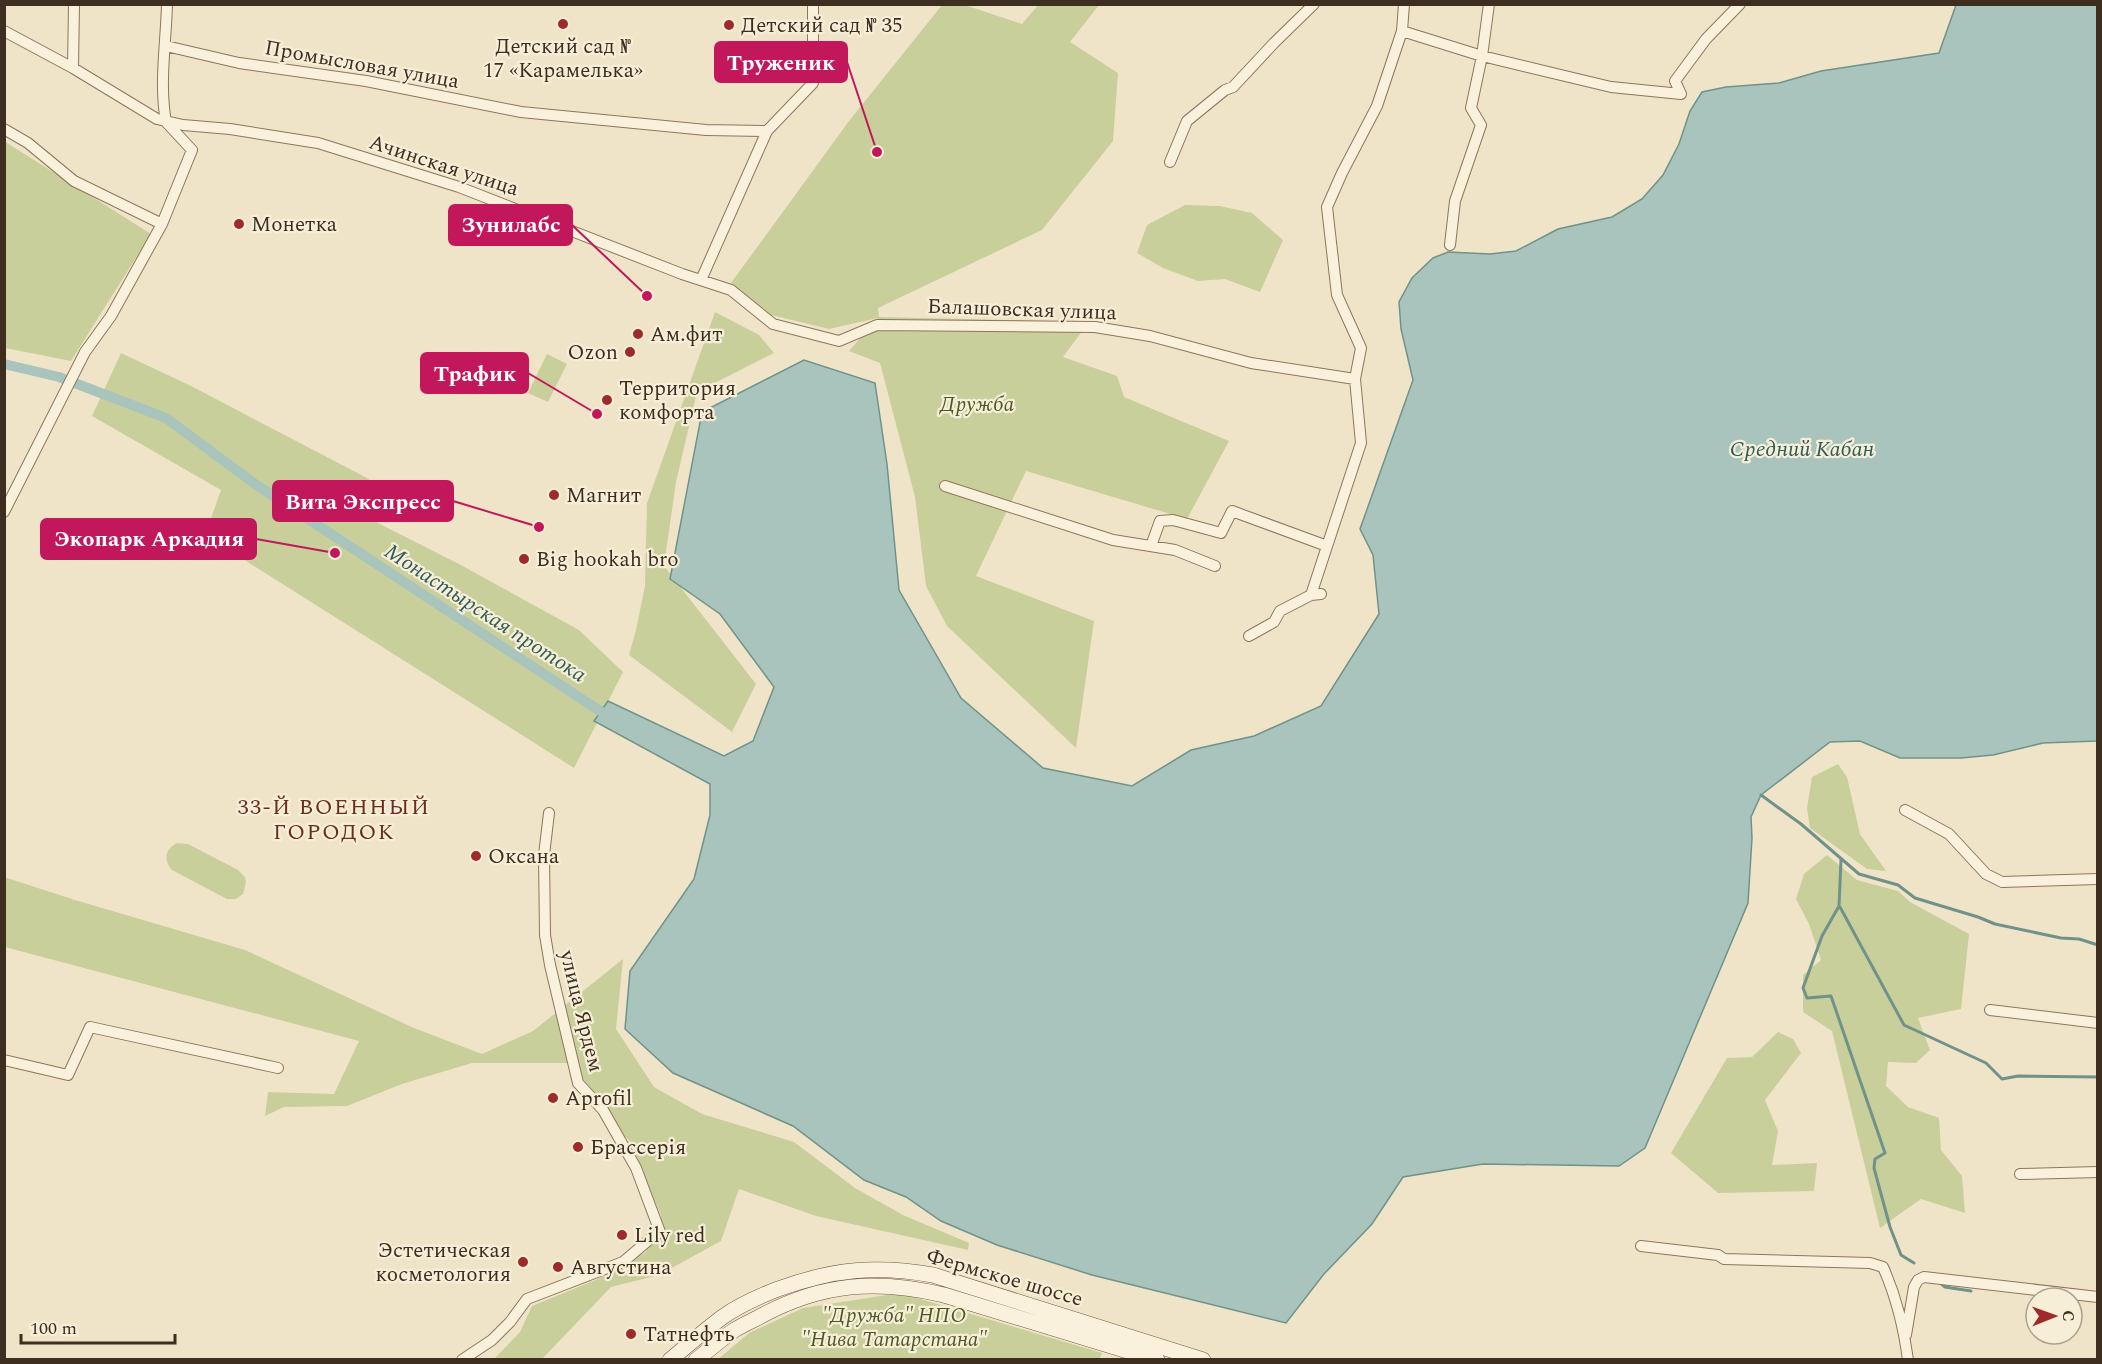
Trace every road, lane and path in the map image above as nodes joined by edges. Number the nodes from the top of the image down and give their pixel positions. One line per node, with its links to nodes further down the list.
1 (74, 4): 12 (street)
2 (167, 4): 10 (street)
3 (813, 4): 15 (street)
4 (1314, 4): 16 (street)
5 (1404, 4): 9 (street)
6 (1489, 4): 11 (street)
7 (1740, 4): 11 (street)
8 (4, 31): 12 (street)
9 (1402, 31): 11 (street); 20 (street)
10 (166, 46): 13 (street); 15 (street, Промысловая улица)
11 (1482, 56): 18 (street)
12 (72, 68): 13 (street)
13 (166, 122): 17 (street); 19 (street, Ачинская улица)
14 (4, 129): 17 (street)
15 (767, 131): 19 (street)
16 (1170, 162)
17 (162, 224): 22 (street)
18 (1450, 245)
19 (701, 280): 20 (street, Балашовская улица)
20 (1355, 379): 24 (street)
21 (945, 486): 23 (street)
22 (4, 512)
23 (1151, 546): 24 (street); 25 (street)
24 (1328, 546): 26 (street)
25 (1215, 566)
26 (1249, 636)
27 (1905, 810): 29 (street)
28 (549, 813): 39 (street, улица Ярдем)
29 (2097, 879)
30 (1990, 1010): 31 (street)
31 (2097, 1023)
32 (4, 1060): 33 (street)
33 (278, 1068)
34 (2097, 1172): 35 (street)
35 (2020, 1174)
36 (1641, 1246): 38 (street)
37 (2097, 1297): 38 (street)
38 (1906, 1338): 44 (street)
39 (462, 1359)
40 (670, 1359): 43 (main road, Фермское шоссе)
41 (696, 1359): 42 (main road, Фермское шоссе)
42 (1157, 1359)
43 (1203, 1359)
44 (1908, 1359)

